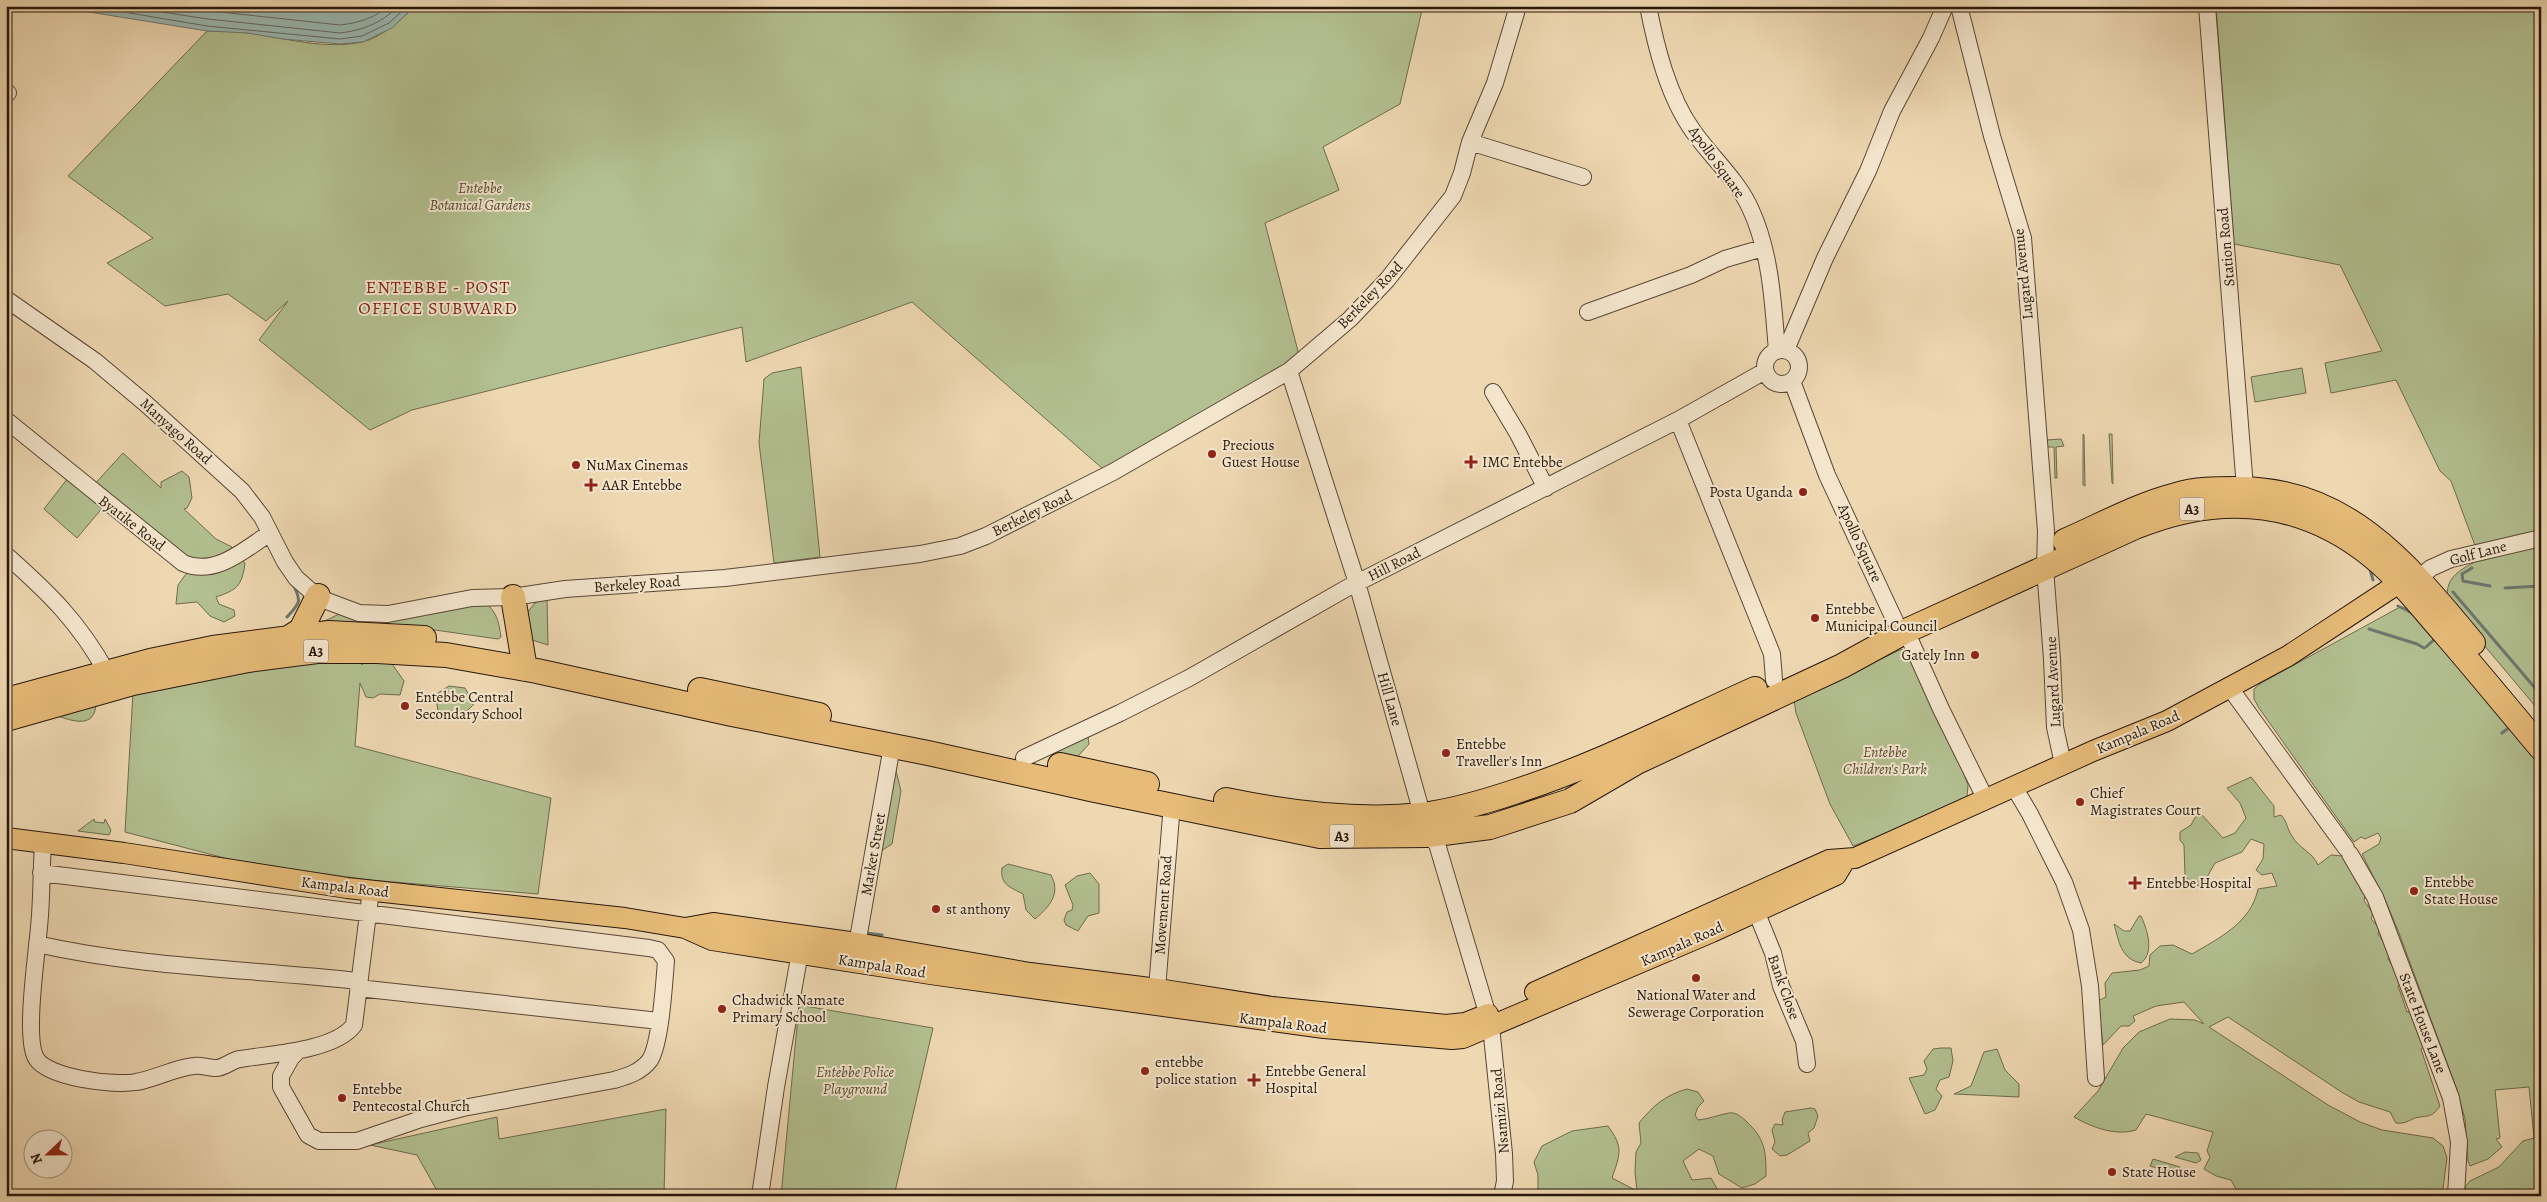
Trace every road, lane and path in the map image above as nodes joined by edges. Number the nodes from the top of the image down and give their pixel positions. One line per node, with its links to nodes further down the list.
1 (1648, 6): 8 (street, Apollo Square)
2 (1945, 6): 11 (street)
3 (1959, 6): 23 (street, Lugard Avenue)
4 (2206, 6): 19 (street, Station Road)
5 (1520, 7): 6 (street, Berkeley Road)
6 (1470, 142): 7 (street); 12 (street, Berkeley Road)
7 (1583, 177)
8 (1763, 248): 10 (street); 11 (street, Apollo Square)
9 (6, 299): 20 (street, Manyago Road)
10 (1588, 312)
11 (1782, 350): 13 (street); 14 (street)
12 (1289, 371): 25 (street, Hill Lane); 27 (street, Berkeley Road)
13 (1765, 372): 14 (street); 17 (street, Hill Road)
14 (1792, 381): 28 (street, Apollo Square)
15 (1493, 392): 18 (street)
16 (6, 420): 20 (street, Byatike Road)
17 (1678, 420): 18 (street, Hill Road); 31 (street)
18 (1546, 488): 25 (street, Hill Road)
19 (2245, 488): 23 (highway, A3); 24 (highway, A3)
20 (270, 533): 26 (street, Manyago Road)
21 (2541, 538): 24 (street, Golf Lane)
22 (6, 555): 32 (street)
23 (2046, 559): 24 (highway, A3); 28 (highway, A3); 40 (street, Lugard Avenue)
24 (2410, 577): 33 (main road, Kampala Road); 36 (highway, A3); 38 (highway, A3)
25 (1357, 583): 39 (street, Hill Road); 44 (street, Hill Lane)
26 (315, 594): 27 (street, Berkeley Road); 29 (highway)
27 (514, 597): 30 (highway)
28 (1901, 626): 31 (highway, A3); 42 (street, Apollo Square); 44 (highway, A3)
29 (290, 637): 30 (highway, A3); 32 (highway, A3)
30 (524, 661): 32 (highway, A3); 37 (highway, A3); 39 (highway, A3)
31 (1774, 680): 44 (highway, A3)
32 (108, 681): 34 (highway); 35 (highway)
33 (2230, 688): 40 (main road, Kampala Road); 66 (street, State House Lane)
34 (6, 700)
35 (6, 719)
36 (2541, 723)
37 (892, 746): 43 (highway, A3); 54 (street, Market Street)
38 (2541, 748)
39 (1024, 758): 44 (highway, A3)
40 (2063, 764): 41 (main road, Kampala Road)
41 (2014, 787): 42 (main road, Kampala Road); 63 (street)
42 (1986, 800): 47 (main road, Kampala Road)
43 (1172, 804): 44 (highway, A3); 56 (street, Movement Road)
44 (1425, 825): 57 (street, Hill Lane)
45 (6, 838): 46 (main road, Kampala Road)
46 (43, 844): 48 (street); 49 (main road, Kampala Road)
47 (1846, 860): 50 (main road, Kampala Road); 57 (main road, Kampala Road)
48 (41, 873): 51 (street); 52 (street)
49 (371, 890): 51 (street); 53 (main road, Kampala Road)
50 (1756, 911): 57 (main road, Kampala Road); 61 (street, Bank Close)
51 (369, 915): 55 (street); 58 (street)
52 (37, 944): 55 (street); 60 (street)
53 (801, 945): 54 (main road, Kampala Road); 65 (street)
54 (856, 953): 56 (main road, Kampala Road)
55 (359, 984): 58 (street); 59 (street)
56 (1157, 997): 57 (main road, Kampala Road)
57 (1489, 1020): 64 (street, Nsamizi Road)
58 (659, 1021): 62 (street)
59 (298, 1052): 60 (street); 62 (street)
60 (260, 1058): 62 (street)
61 (1806, 1064)
62 (281, 1076)
63 (2096, 1078)
64 (1505, 1191)
65 (760, 1196)
66 (2456, 1196)

